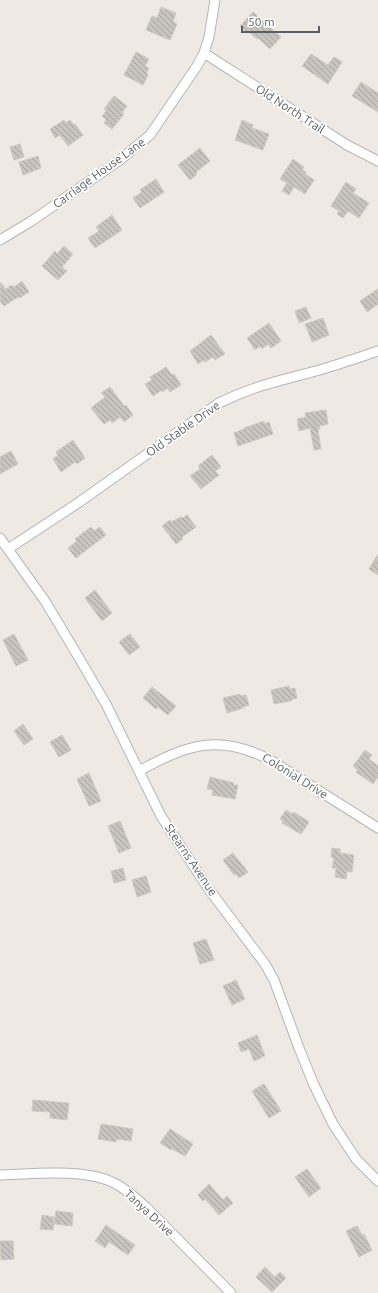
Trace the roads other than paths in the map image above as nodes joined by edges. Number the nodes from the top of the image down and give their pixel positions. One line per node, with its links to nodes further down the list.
1 (215, 0): 2 (street, Carriage House Lane)
2 (204, 53): 3 (street, Old North Trail); 4 (street, Carriage House Lane)
3 (378, 162)
4 (0, 240)
5 (378, 351): 7 (street, Old Stable Drive)
6 (0, 538): 7 (street, Stearns Avenue)
7 (8, 549): 8 (street, Stearns Avenue)
8 (139, 771): 9 (street, Colonial Drive); 11 (street, Stearns Avenue)
9 (378, 828)
10 (0, 1176): 12 (street, Tanya Drive)
11 (378, 1181)
12 (231, 1293)

